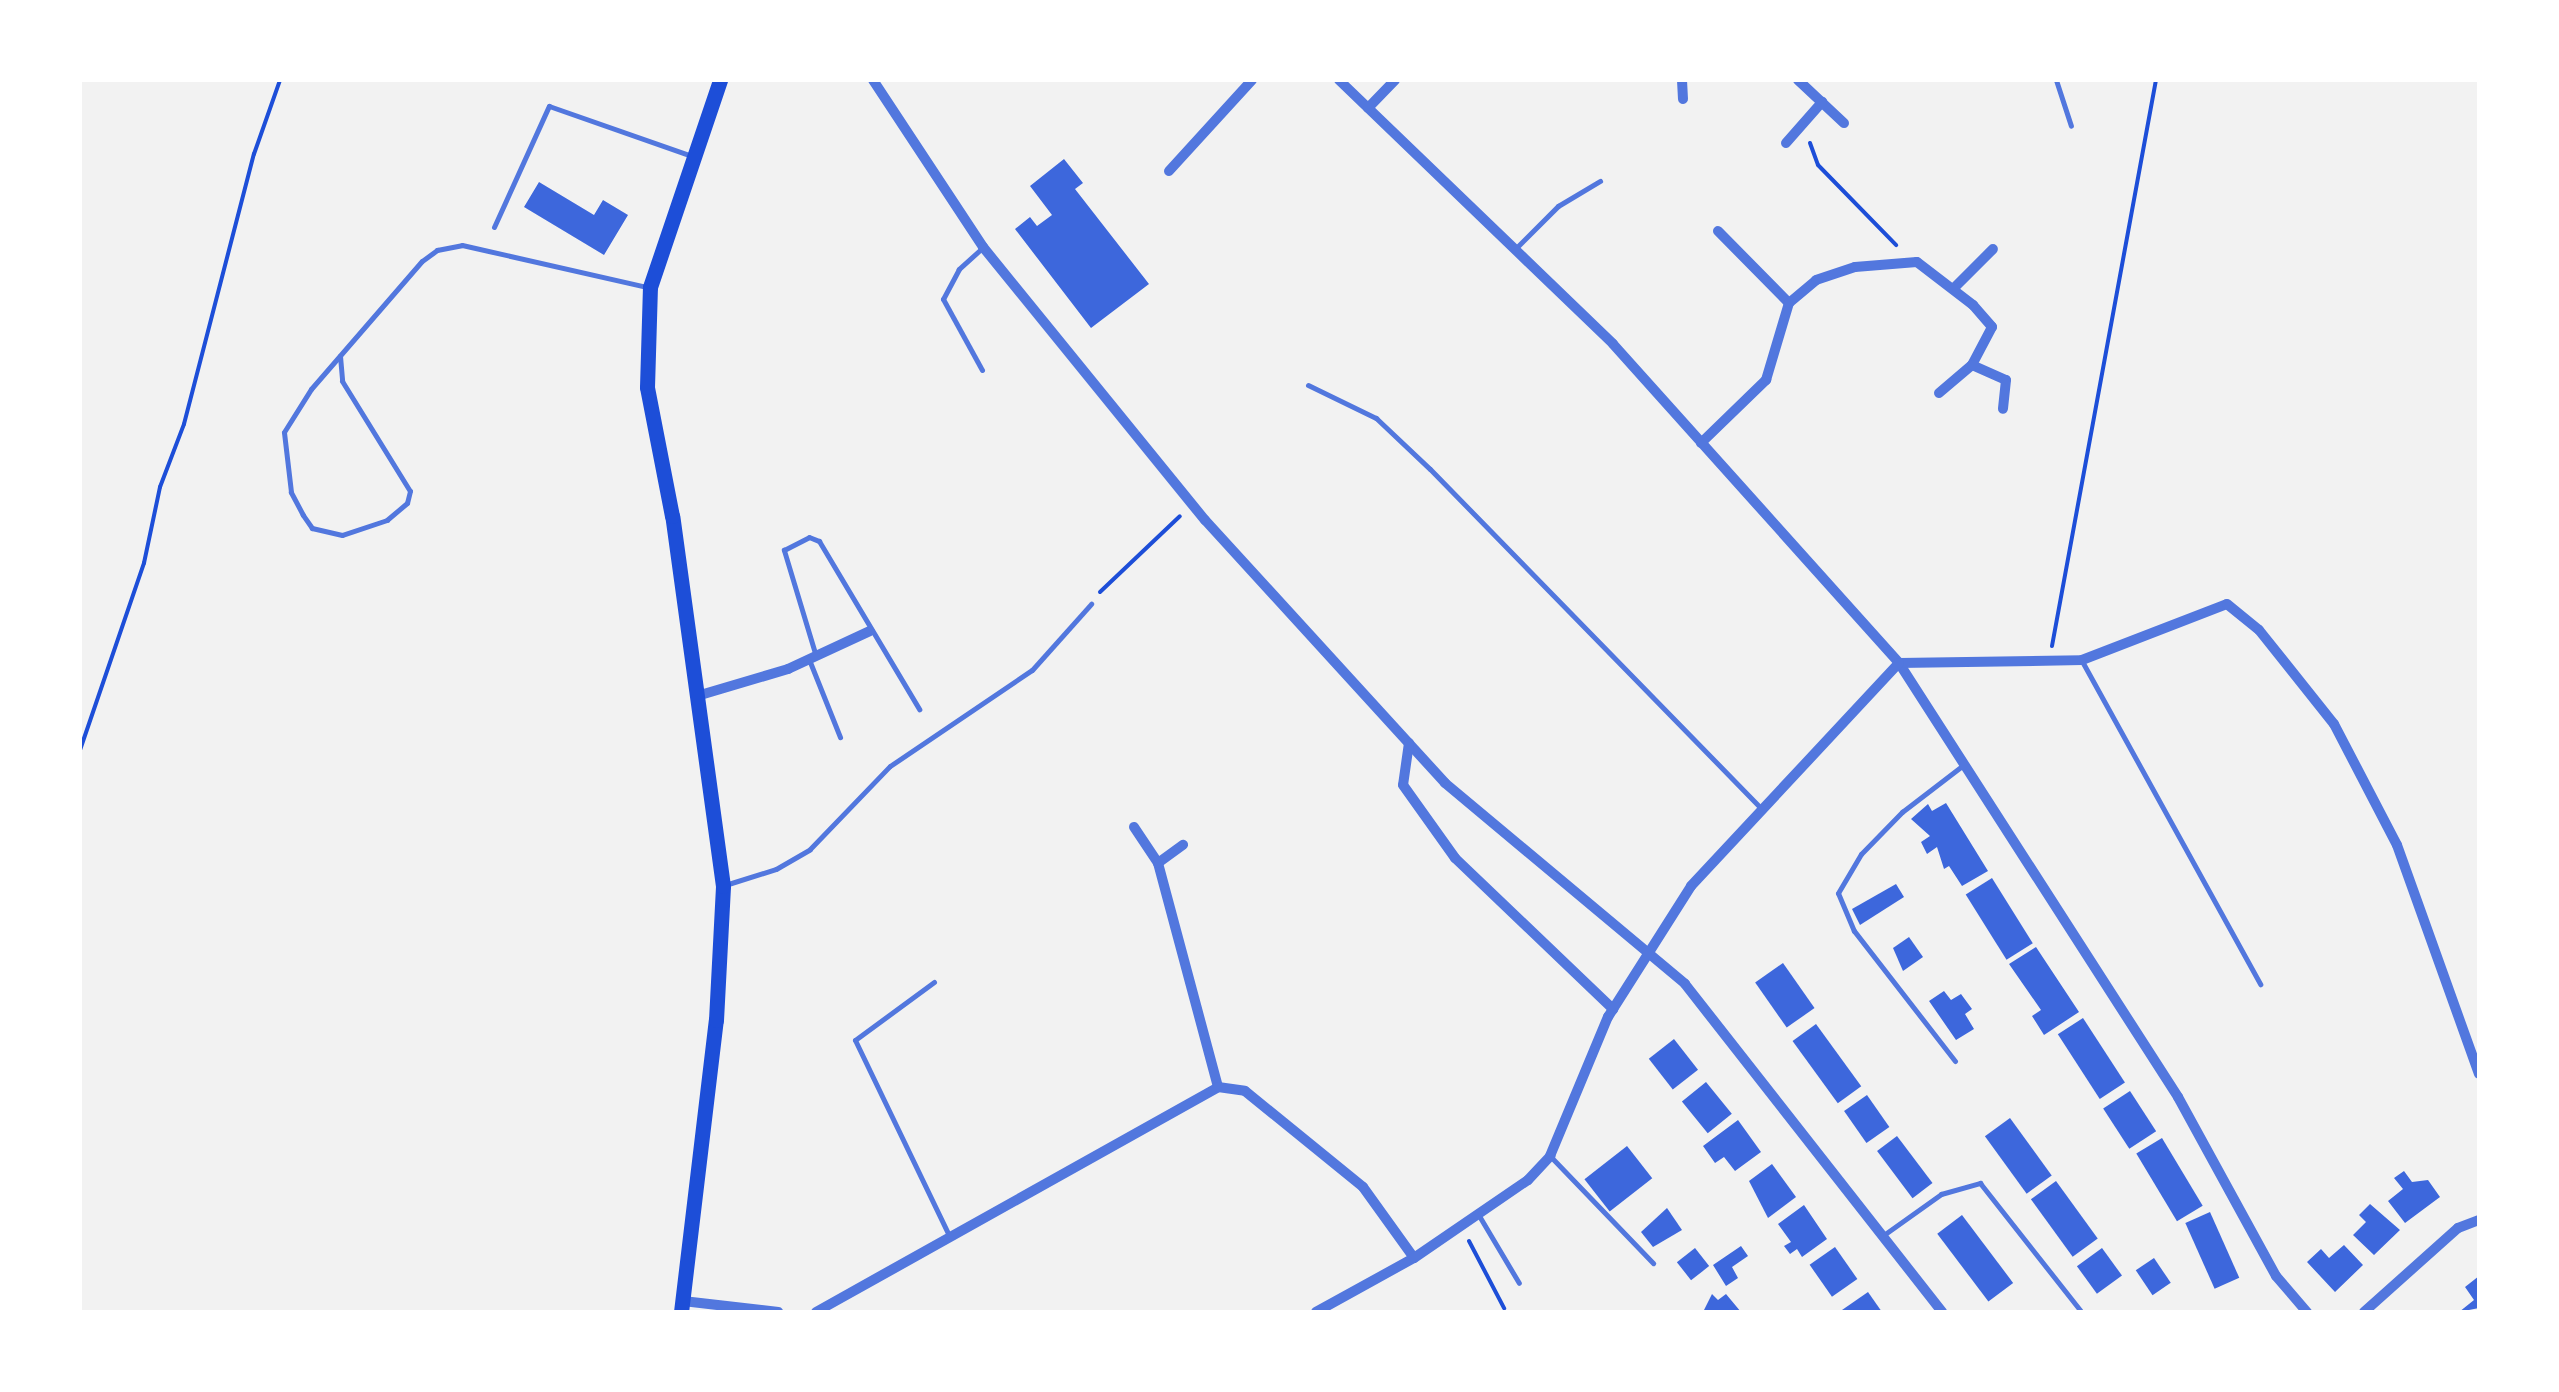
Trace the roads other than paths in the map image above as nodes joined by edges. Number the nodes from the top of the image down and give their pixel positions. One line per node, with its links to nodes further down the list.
1 (720, 80): 15 (main road)
2 (873, 80): 20 (street)
3 (1252, 80): 16 (street)
4 (1339, 80): 11 (street)
5 (1394, 80): 11 (street)
6 (1682, 80): 9 (street)
7 (1798, 80): 10 (street)
8 (2056, 80): 13 (lane)
9 (1683, 99)
10 (1822, 102): 12 (street); 14 (street)
11 (1368, 108): 21 (street)
12 (1844, 123)
13 (2071, 126)
14 (1786, 143)
15 (695, 157): 18 (lane); 23 (main road)
16 (1169, 171)
17 (1600, 181): 21 (lane)
18 (494, 227)
19 (1718, 232): 25 (street)
20 (983, 247): 28 (lane); 41 (street)
21 (1514, 249): 32 (street)
22 (1992, 249): 24 (street)
23 (650, 288): 26 (lane); 38 (main road)
24 (1954, 288): 25 (street); 27 (street)
25 (1789, 304): 32 (street)
26 (340, 356): 26 (lane)
27 (1972, 365): 30 (street); 31 (street)
28 (982, 370)
29 (1308, 385): 43 (lane)
30 (1939, 393)
31 (2003, 409)
32 (1702, 442): 37 (street)
33 (1091, 604): 47 (lane)
34 (870, 631): 35 (street); 35 (lane); 39 (lane)
35 (813, 657): 38 (street); 40 (lane)
36 (2082, 660): 37 (street); 50 (lane); 53 (street)
37 (1899, 663): 42 (street); 43 (street)
38 (697, 696): 47 (main road)
39 (919, 709)
40 (840, 737)
41 (1408, 743): 48 (street); 51 (street)
42 (1964, 764): 52 (lane); 69 (street)
43 (1762, 808): 48 (street)
44 (1134, 827): 46 (street)
45 (1182, 845): 46 (street)
46 (1158, 863): 54 (street)
47 (722, 886): 63 (main road)
48 (1650, 948): 51 (street); 58 (street)
49 (934, 982): 59 (lane)
50 (2260, 984)
51 (1613, 1008): 55 (street)
52 (1956, 1060)
53 (2479, 1074)
54 (1218, 1086): 59 (street); 60 (street)
55 (1550, 1156): 56 (street); 61 (lane)
56 (1478, 1214): 60 (street); 62 (lane)
57 (2479, 1220): 70 (street)
58 (1882, 1236): 64 (lane); 68 (street)
59 (951, 1240): 66 (street)
60 (1414, 1258): 67 (street)
61 (1653, 1263)
62 (1519, 1284)
63 (682, 1306): 65 (street)
64 (2080, 1310)
65 (778, 1312)
66 (816, 1312)
67 (1316, 1312)
68 (1942, 1312)
69 (2307, 1312)
70 (2364, 1312)

